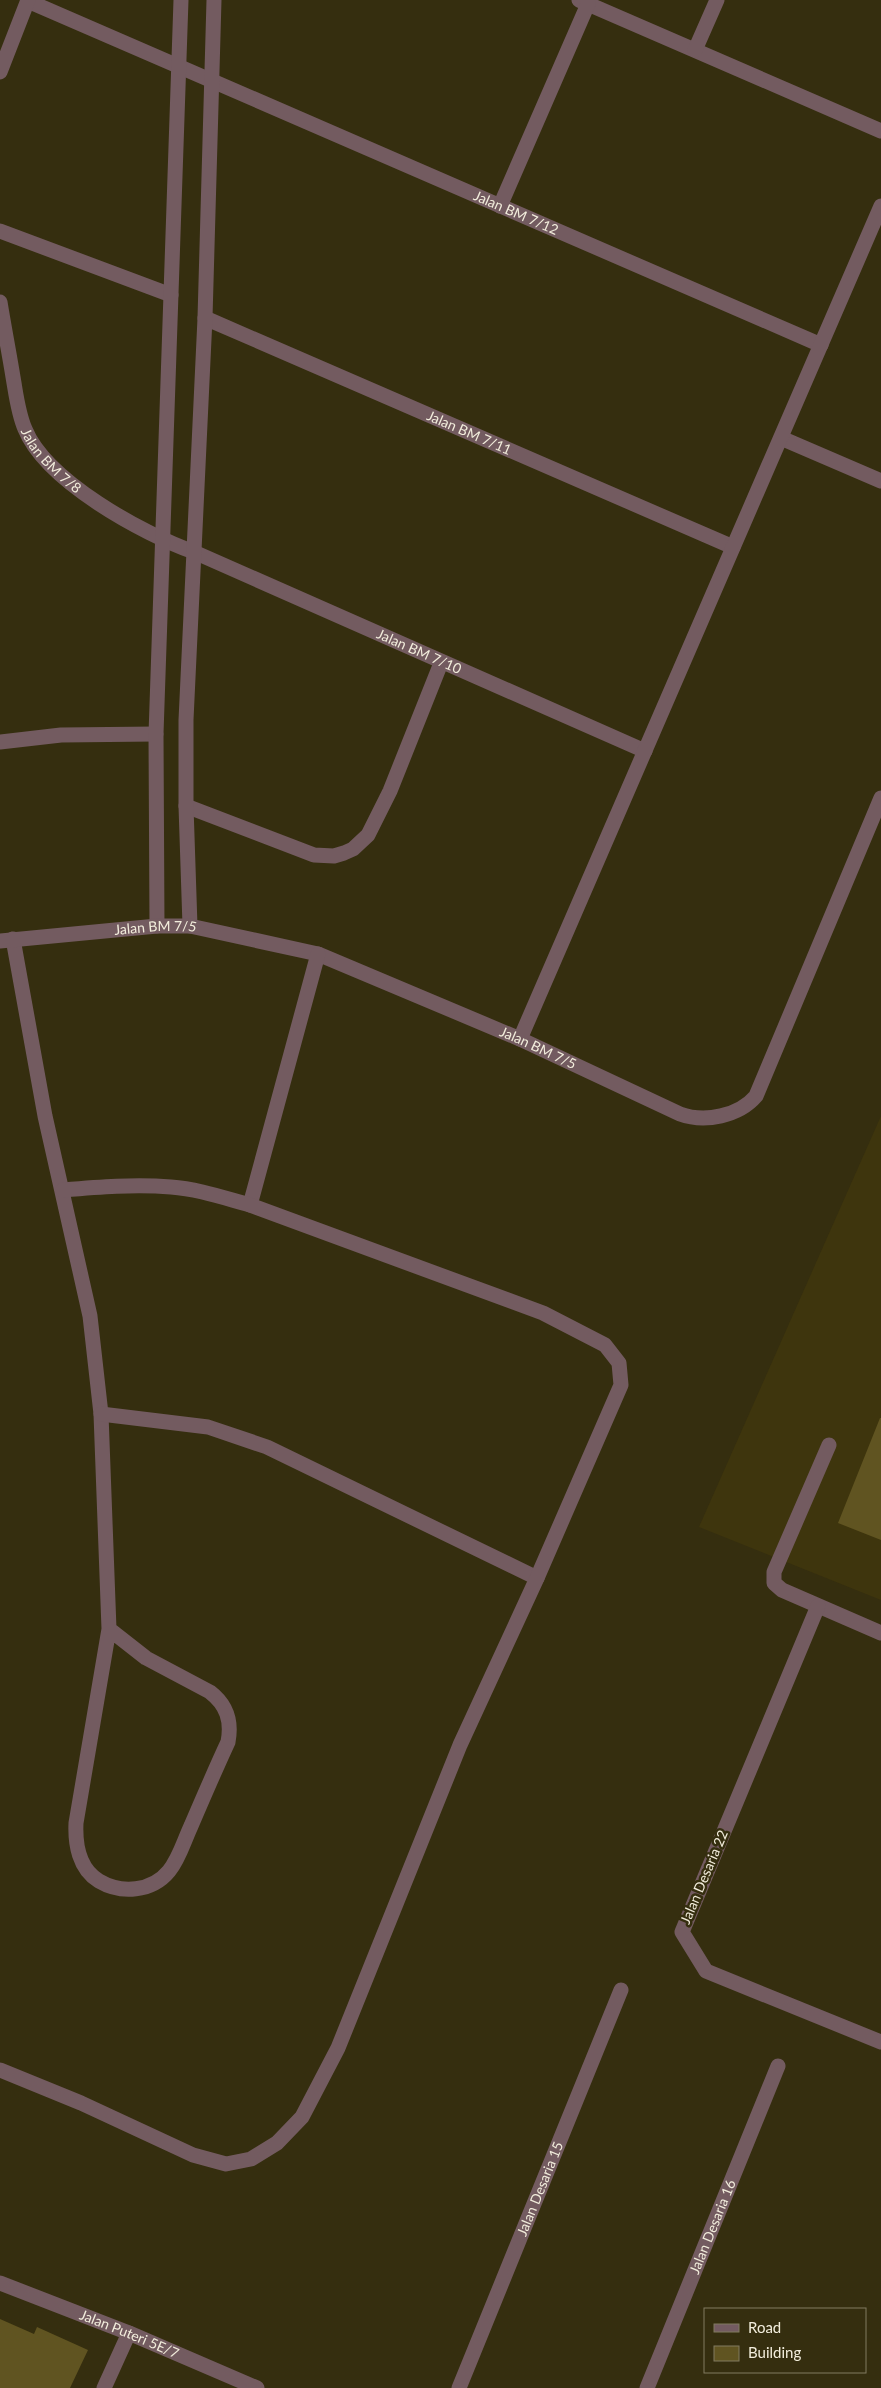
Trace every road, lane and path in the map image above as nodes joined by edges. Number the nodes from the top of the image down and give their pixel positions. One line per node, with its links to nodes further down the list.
1 (28, 0): 7 (street, Jalan BM 7/12); 8 (street)
2 (181, 0): 7 (street)
3 (214, 0): 9 (street)
4 (716, 0): 6 (street)
5 (583, 2): 6 (street); 11 (street)
6 (695, 50): 10 (street)
7 (178, 66): 9 (street, Jalan BM 7/12); 14 (street)
8 (0, 72)
9 (212, 80): 11 (street, Jalan BM 7/12); 16 (street)
10 (881, 131)
11 (500, 206): 17 (street, Jalan BM 7/12)
12 (881, 206): 17 (street)
13 (0, 231): 14 (street)
14 (171, 295): 20 (street)
15 (0, 302): 20 (street, Jalan BM 7/8)
16 (205, 318): 21 (street, Jalan BM 7/11); 22 (street)
17 (821, 345): 18 (street)
18 (781, 438): 19 (street); 21 (street)
19 (881, 482)
20 (163, 541): 22 (street, Jalan BM 7/8); 24 (street)
21 (733, 547): 26 (street)
22 (194, 552): 23 (street, Jalan BM 7/10); 28 (street)
23 (441, 663): 26 (street, Jalan BM 7/10); 28 (street)
24 (156, 734): 25 (street); 29 (street)
25 (0, 742)
26 (645, 751): 33 (street)
27 (881, 798): 33 (street, Jalan BM 7/5)
28 (186, 806): 30 (street)
29 (157, 926): 30 (street, Jalan BM 7/5); 31 (street, Jalan BM 7/5)
30 (190, 926): 32 (street, Jalan BM 7/5)
31 (6, 940): 34 (street)
32 (318, 954): 33 (street, Jalan BM 7/5); 35 (street)
33 (520, 1039)
34 (63, 1190): 35 (street); 36 (street)
35 (250, 1205): 38 (street)
36 (102, 1414): 38 (street); 40 (street)
37 (829, 1445): 39 (street)
38 (537, 1578): 45 (street)
39 (818, 1606): 41 (street); 43 (street, Jalan Desaria 22)
40 (109, 1629): 40 (street)
41 (881, 1633)
42 (621, 1990): 50 (street, Jalan Desaria 15)
43 (881, 2042)
44 (778, 2066): 51 (street, Jalan Desaria 16)
45 (0, 2070)
46 (0, 2283): 47 (street, Jalan Puteri 5E/7)
47 (129, 2333): 48 (street); 49 (street, Jalan Puteri 5E/7)
48 (104, 2388)
49 (257, 2388)
50 (459, 2388)
51 (647, 2388)

